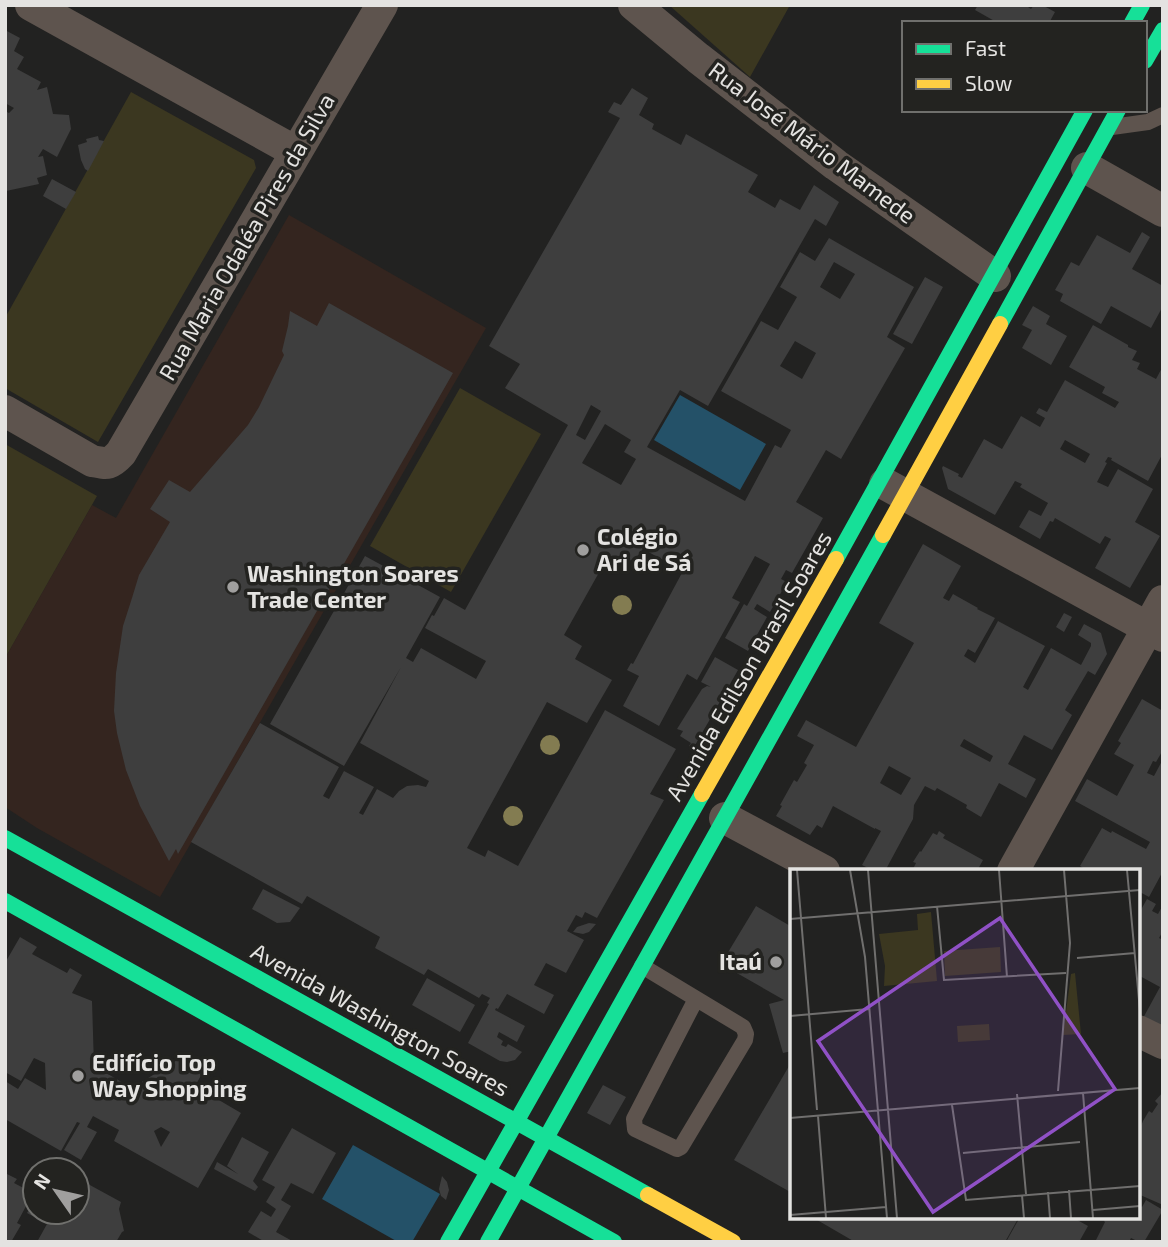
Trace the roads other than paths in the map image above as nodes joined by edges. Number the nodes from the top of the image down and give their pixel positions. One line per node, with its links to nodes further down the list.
1 (31, 5): 12 (street)
2 (382, 5): 12 (street, Rua Maria Odaléa Pires da Silva)
3 (634, 5): 15 (street, Rua José Mário Mamede)
4 (1142, 5): 5 (main road)
5 (1133, 21)
6 (1163, 30): 7 (main road)
7 (1147, 58)
8 (1084, 112): 15 (main road, Avenida Edilson Brasil Soares)
9 (1117, 112): 11 (main road, Avenida Edilson Brasil Soares)
10 (1163, 115): 11 (lane)
11 (1109, 127): 13 (main road, Avenida Edilson Brasil Soares)
12 (296, 152): 16 (street, Rua Maria Odaléa Pires da Silva)
13 (1087, 168): 14 (street); 17 (main road, Avenida Edilson Brasil Soares)
14 (1163, 211)
15 (995, 276): 17 (main road, Avenida Edilson Brasil Soares)
16 (5, 411)
17 (893, 488): 18 (street); 19 (main road, Avenida Edilson Brasil Soares); 28 (main road, Avenida Edilson Brasil Soares)
18 (1158, 622): 22 (street)
19 (725, 818): 21 (street); 24 (main road, Avenida Edilson Brasil Soares)
20 (5, 838): 28 (main road, Avenida Washington Soares)
21 (820, 869)
22 (1014, 869)
23 (8, 908): 30 (main road)
24 (642, 966): 25 (lane); 29 (main road, Avenida Edilson Brasil Soares)
25 (696, 999): 25 (lane)
26 (1140, 1032): 27 (street)
27 (1163, 1043)
28 (516, 1122): 29 (main road, Avenida Washington Soares); 30 (main road, Avenida Edilson Brasil Soares)
29 (546, 1139): 31 (main road, Avenida Edilson Brasil Soares); 35 (main road, Avenida Washington Soares)
30 (488, 1171): 31 (main road); 32 (main road, Avenida Edilson Brasil Soares)
31 (518, 1188): 33 (main road, Avenida Edilson Brasil Soares); 34 (main road)
32 (448, 1242)
33 (488, 1242)
34 (614, 1242)
35 (733, 1242)

